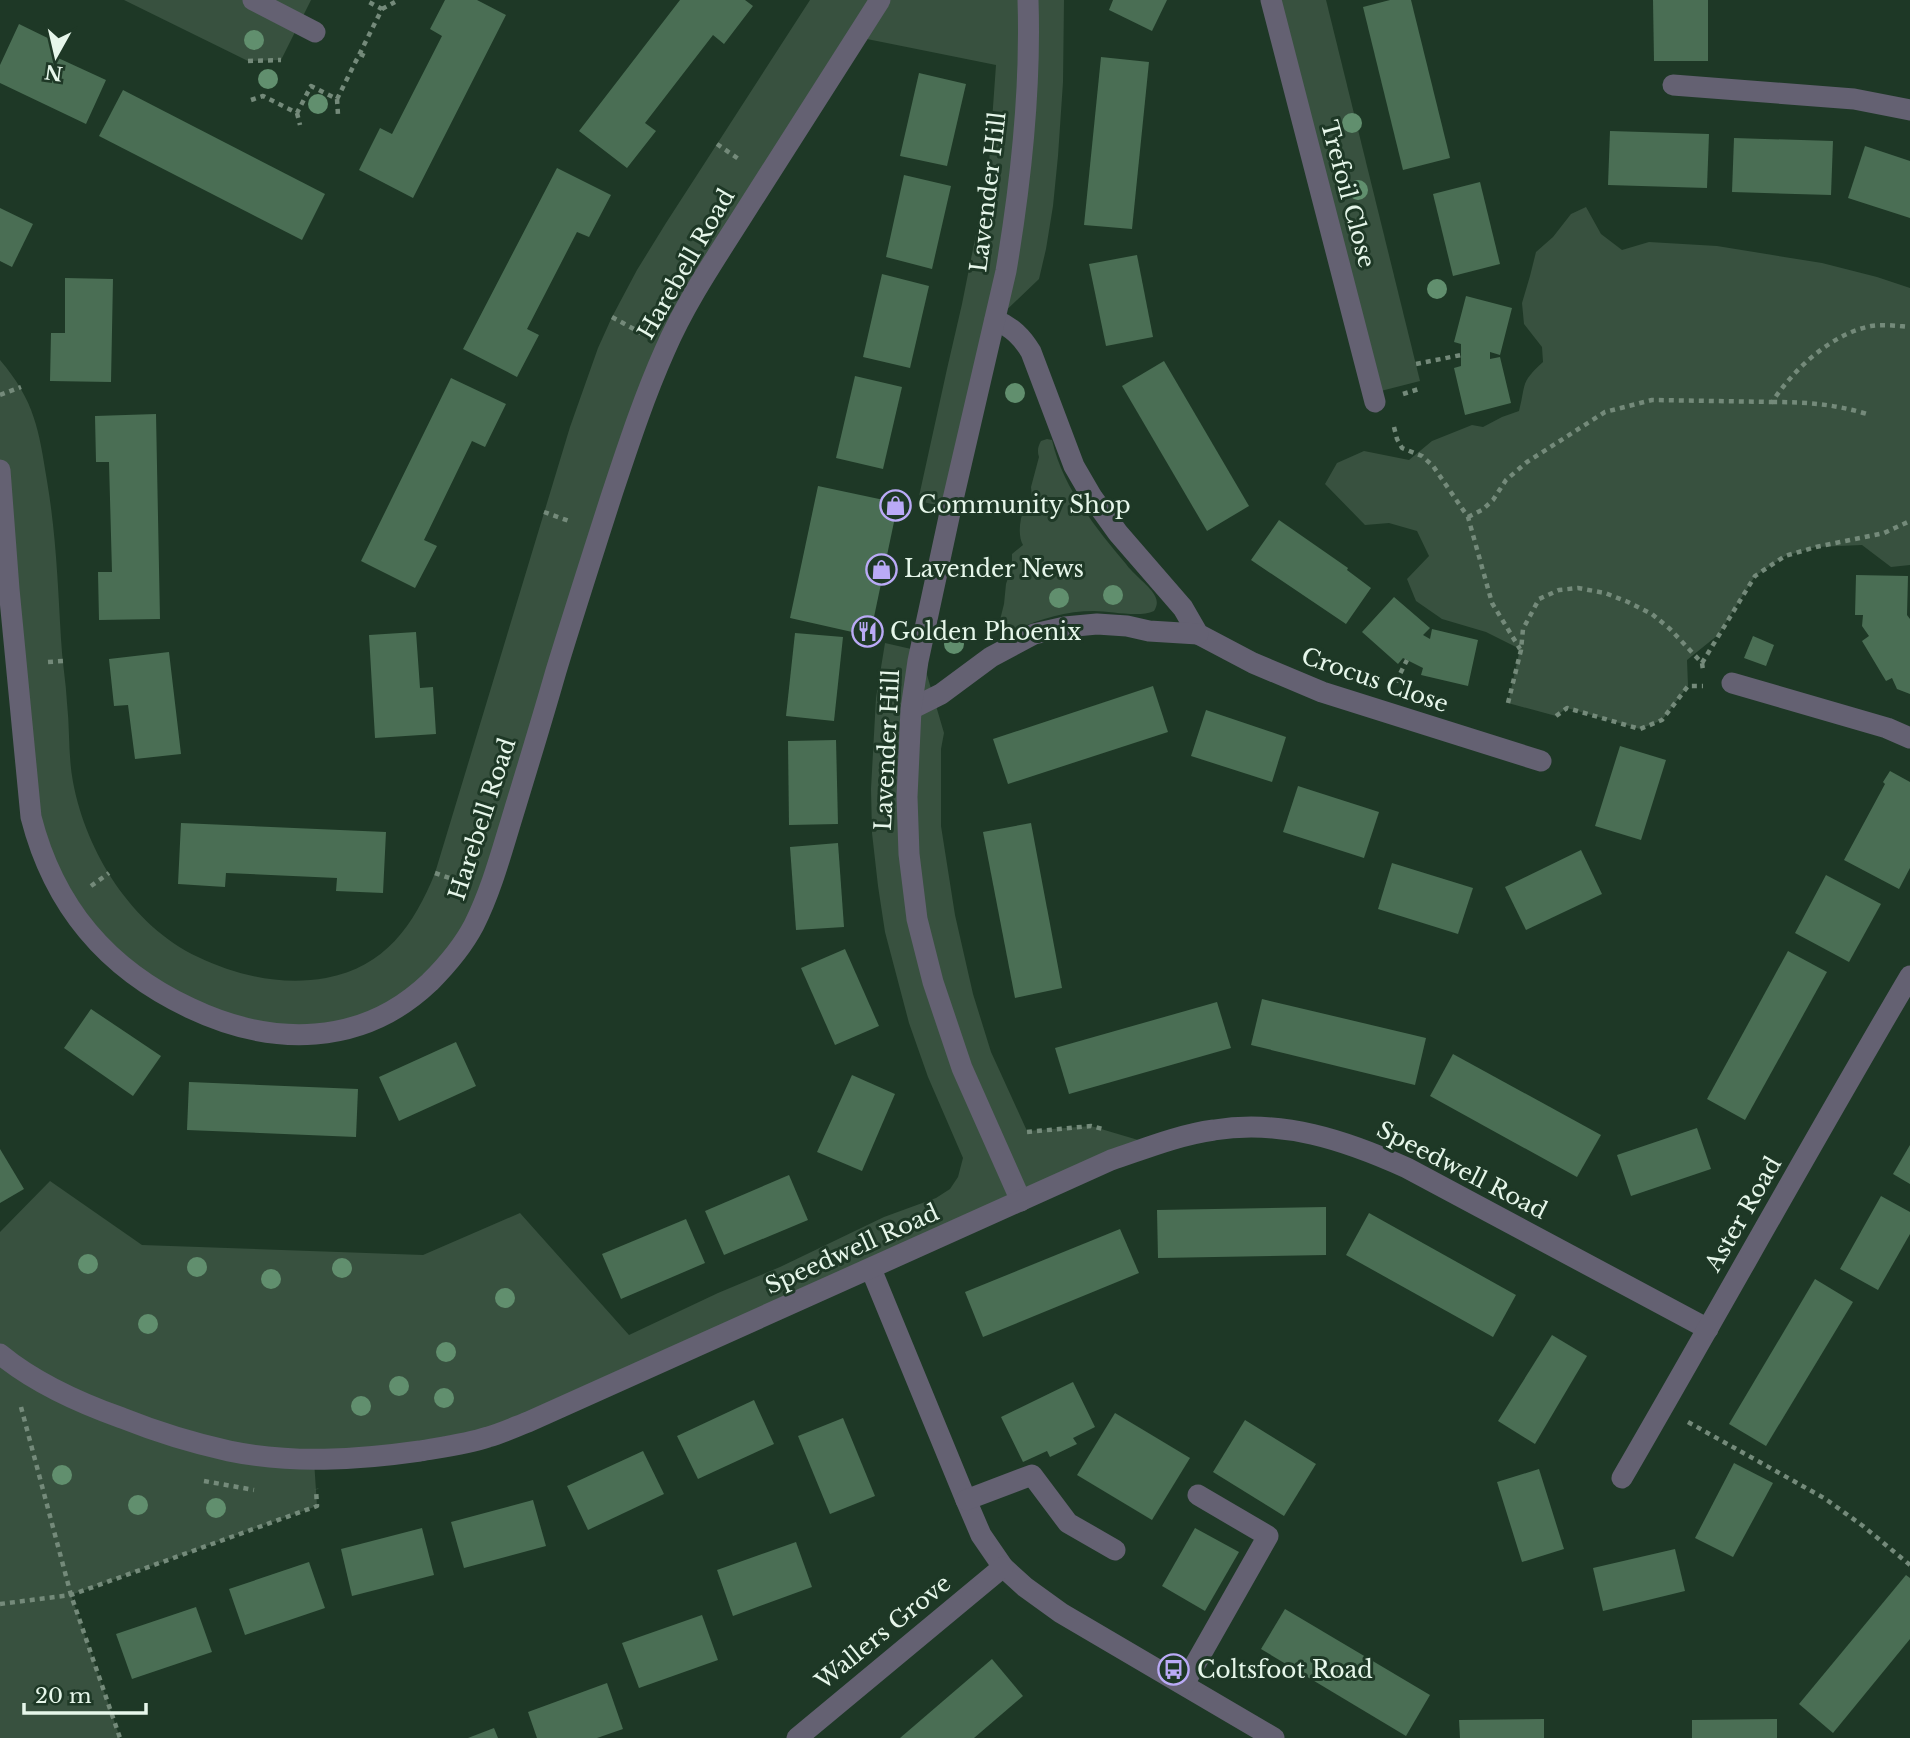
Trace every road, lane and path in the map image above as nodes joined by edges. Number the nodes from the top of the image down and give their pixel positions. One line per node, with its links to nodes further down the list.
1 (253, 0): 8 (street)
2 (365, 0): 7 (path)
3 (880, 0): 30 (street, Harebell Road)
4 (1028, 0): 20 (street, Lavender Hill)
5 (1270, 0): 26 (street, Trefoil Close)
6 (395, 2): 7 (path)
7 (382, 9): 9 (path)
8 (315, 32)
9 (360, 54): 10 (path); 14 (path)
10 (367, 57)
11 (281, 60): 12 (path)
12 (248, 61)
13 (1673, 85): 16 (street)
14 (337, 99): 17 (path); 18 (path)
15 (251, 100): 17 (path)
16 (1910, 110)
17 (297, 113): 19 (path)
18 (338, 115)
19 (300, 125)
20 (995, 320): 33 (street); 40 (street, Lavender Hill)
21 (1910, 327): 27 (path)
22 (1461, 355): 23 (path)
23 (1416, 364)
24 (21, 387): 25 (path)
25 (0, 395)
26 (1375, 402)
27 (1772, 402): 28 (path); 31 (path)
28 (1867, 414)
29 (1393, 425): 31 (path)
30 (0, 470)
31 (1468, 517): 34 (path)
32 (1910, 521): 34 (path)
33 (1198, 634): 40 (street, Crocus Close); 43 (street, Crocus Close)
34 (1521, 650): 39 (path)
35 (1408, 660): 36 (path)
36 (1395, 683)
37 (1732, 683): 42 (street)
38 (1707, 686): 41 (path)
39 (1508, 703)
40 (911, 709): 45 (street, Lavender Hill)
41 (1556, 716)
42 (1910, 738)
43 (1541, 761)
44 (1910, 976): 47 (street, Aster Road)
45 (1021, 1201): 46 (street, Speedwell Road); 47 (street, Speedwell Road)
46 (871, 1269): 50 (street, Speedwell Road); 53 (street)
47 (1707, 1329): 49 (street, Aster Road)
48 (5, 1358): 50 (street, Speedwell Road); 57 (path)
49 (1663, 1408): 51 (street, Aster Road); 55 (path)
50 (314, 1460): 57 (path)
51 (1622, 1478)
52 (1198, 1494): 59 (street)
53 (965, 1500): 54 (street); 56 (street)
54 (1115, 1550)
55 (1910, 1565)
56 (1003, 1567): 59 (street); 61 (street, Wallers Grove)
57 (71, 1595): 58 (path); 60 (path)
58 (0, 1604)
59 (1184, 1684): 62 (street)
60 (120, 1738)
61 (797, 1738)
62 (1274, 1738)

